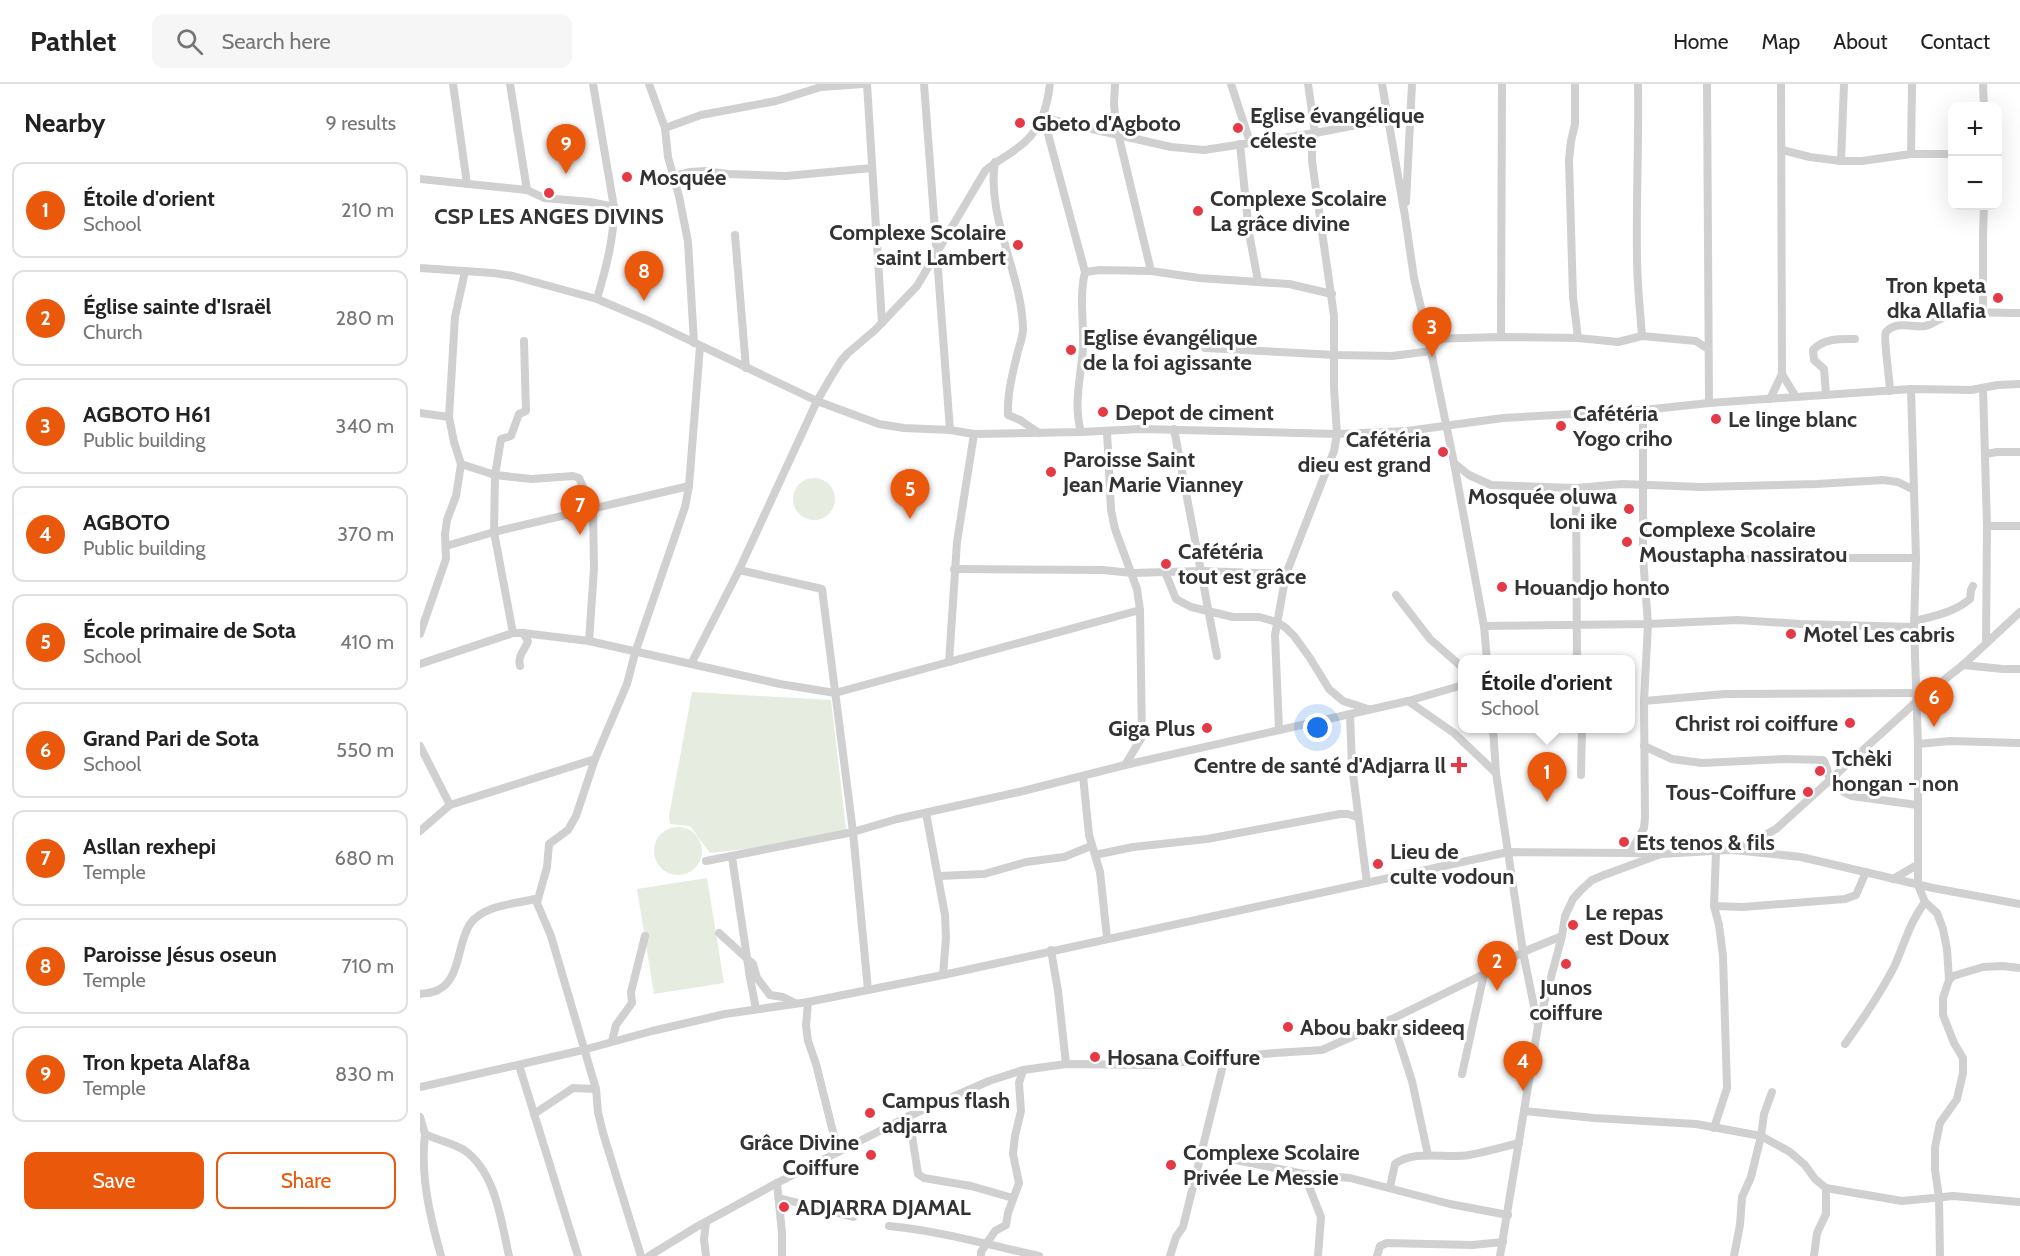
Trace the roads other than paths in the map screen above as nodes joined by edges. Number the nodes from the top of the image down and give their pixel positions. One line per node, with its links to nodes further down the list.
1 (453, 84): 39 (street)
2 (510, 84): 40 (street)
3 (593, 84): 41 (street)
4 (649, 84): 26 (street)
5 (865, 84): 21 (street); 36 (street)
6 (924, 84): 45 (street)
7 (1042, 84): 22 (street)
8 (1115, 84): 28 (street)
9 (1231, 84): 29 (street)
10 (1308, 84): 27 (street)
11 (1382, 84): 25 (street)
12 (1412, 84): 43 (street)
13 (1502, 84): 57 (street)
14 (1575, 84): 58 (street)
15 (1638, 84): 56 (street)
16 (1707, 84): 64 (street)
17 (1781, 84): 31 (street)
18 (1844, 84): 34 (street)
19 (1912, 84): 32 (street)
20 (1983, 84): 23 (street)
21 (821, 85): 26 (street)
22 (1050, 88): 24 (street)
23 (1984, 102)
24 (1046, 119): 28 (street); 35 (street); 49 (street)
25 (1388, 119): 27 (street); 43 (street)
26 (665, 128): 37 (street)
27 (1315, 133): 29 (street); 51 (street)
28 (1118, 134): 30 (street); 48 (street)
29 (1250, 142): 30 (street)
30 (1240, 144): 50 (street)
31 (1782, 150): 34 (street); 68 (street)
32 (1911, 154): 33 (street); 34 (street)
33 (1948, 154)
34 (1841, 161)
35 (995, 162): 45 (street); 86 (street)
36 (872, 168): 37 (street); 55 (street)
37 (674, 176): 62 (street)
38 (420, 179): 39 (street)
39 (466, 184): 40 (street)
40 (527, 190): 41 (street)
41 (614, 207): 52 (street)
42 (1984, 210): 53 (street)
43 (1405, 216): 59 (street)
44 (735, 236): 67 (street)
45 (937, 250): 55 (street); 83 (street)
46 (420, 268): 47 (street)
47 (465, 271): 52 (street); 80 (street)
48 (1152, 271): 49 (street); 50 (street)
49 (1085, 272): 85 (street)
50 (1258, 281): 51 (street)
51 (1332, 294): 66 (street)
52 (597, 299): 62 (street)
53 (1983, 313): 54 (street); 72 (street)
54 (2020, 314)
55 (882, 323): 76 (street)
56 (1642, 336): 58 (street); 64 (street)
57 (1501, 337): 58 (street); 59 (street)
58 (1578, 338)
59 (1428, 339): 65 (street)
60 (1855, 339): 73 (street)
61 (524, 341): 93 (street)
62 (697, 345): 67 (street); 95 (street)
63 (1205, 348): 66 (street)
64 (1708, 349): 77 (street)
65 (1431, 351): 66 (street); 81 (street)
66 (1335, 355): 88 (street)
67 (746, 368): 76 (street)
68 (1782, 374): 74 (street); 75 (street)
69 (2020, 384): 70 (street)
70 (1983, 388): 71 (street); 90 (street)
71 (1911, 389): 72 (street); 97 (street)
72 (1890, 391): 73 (street)
73 (1826, 394): 74 (street)
74 (1796, 397): 75 (street)
75 (1770, 399): 77 (street)
76 (818, 401): 83 (street); 106 (street)
77 (1708, 403): 78 (street)
78 (1643, 410): 81 (street); 94 (street)
79 (420, 413): 80 (street)
80 (448, 417): 92 (street)
81 (1446, 427): 88 (street); 91 (street)
82 (1174, 429): 84 (street); 88 (street); 107 (street)
83 (950, 430): 87 (street)
84 (1107, 431): 85 (street); 109 (street)
85 (1081, 432): 86 (street)
86 (1039, 433): 87 (street)
87 (974, 434): 105 (street)
88 (1337, 434): 110 (street)
89 (2020, 452): 90 (street)
90 (1986, 454): 99 (street)
91 (1454, 463): 96 (street); 120 (street)
92 (461, 464): 93 (street); 102 (street)
93 (495, 475): 98 (street); 101 (street)
94 (1643, 484): 96 (street); 97 (street); 103 (street)
95 (689, 486): 98 (street); 126 (street)
96 (1576, 488): 117 (street)
97 (1914, 490): 104 (street)
98 (593, 508): 101 (street); 124 (street)
99 (1987, 526): 100 (street); 125 (street)
100 (2020, 526)
101 (494, 532): 102 (street); 121 (street)
102 (446, 546): 123 (street)
103 (1643, 558): 104 (street); 118 (street)
104 (1916, 558): 119 (street)
105 (954, 569): 109 (street); 130 (street)
106 (739, 570): 133 (street); 138 (street)
107 (1202, 571): 108 (street); 110 (street); 114 (street)
108 (1165, 572): 109 (street); 114 (street)
109 (1132, 573): 113 (street)
110 (1286, 574): 116 (street)
111 (1973, 586): 119 (street)
112 (1396, 595): 131 (street)
113 (1140, 610): 130 (street); 152 (street)
114 (1210, 611): 116 (street); 129 (street)
115 (2020, 612): 125 (street)
116 (1276, 622): 142 (street); 144 (street)
117 (1577, 624): 118 (street); 120 (street); 128 (street)
118 (1648, 624): 119 (street); 141 (street)
119 (1914, 624): 139 (street)
120 (1484, 626): 127 (street)
121 (513, 633): 122 (street); 132 (street)
122 (523, 633): 124 (street); 135 (street)
123 (420, 634)
124 (590, 641): 126 (street)
125 (1986, 644): 134 (street)
126 (635, 652): 133 (street); 151 (street)
127 (1487, 655)
128 (1577, 655)
129 (1217, 656)
130 (949, 662): 138 (street)
131 (1458, 663)
132 (420, 664)
133 (691, 664): 138 (street)
134 (1964, 664): 136 (street); 139 (street)
135 (520, 666)
136 (2020, 669)
137 (1458, 686): 140 (street)
138 (836, 693): 162 (street)
139 (1916, 697): 141 (street); 148 (street); 156 (street)
140 (1408, 701): 142 (street); 153 (street)
141 (1644, 701): 150 (street)
142 (1370, 709): 143 (street)
143 (1350, 714): 144 (street); 160 (street)
144 (1279, 730): 152 (street)
145 (1493, 733): 153 (street)
146 (1582, 733): 154 (street)
147 (2020, 743): 148 (street)
148 (1918, 744): 158 (street)
149 (420, 746): 157 (street)
150 (1644, 746): 156 (street); 167 (street)
151 (595, 759): 157 (street); 179 (street)
152 (1125, 765): 155 (street)
153 (1496, 773): 165 (street)
154 (1581, 775)
155 (1083, 776): 159 (street); 163 (street)
156 (1830, 780): 158 (street); 164 (street)
157 (450, 805): 161 (street)
158 (1917, 805): 172 (street)
159 (926, 813): 162 (street); 174 (street)
160 (1358, 817): 169 (street); 176 (street)
161 (420, 831)
162 (853, 832): 170 (street); 193 (street)
163 (1091, 846): 169 (street); 174 (street)
164 (1729, 850): 166 (street); 173 (street)
165 (1508, 852): 167 (street); 176 (street); 187 (street)
166 (1716, 852): 168 (street); 181 (street)
167 (1630, 853): 168 (street)
168 (1661, 854): 184 (street)
169 (1095, 855): 185 (street)
170 (732, 857): 171 (street); 188 (street)
171 (706, 861)
172 (1917, 865): 175 (street); 177 (street)
173 (1866, 872): 175 (street); 181 (street)
174 (939, 876): 191 (street)
175 (1893, 879): 177 (street)
176 (1366, 884): 185 (street)
177 (1918, 885): 178 (street); 180 (street)
178 (1925, 902): 192 (street); 201 (street)
179 (537, 903): 194 (street); 202 (street)
180 (2020, 904)
181 (1714, 906): 215 (street)
182 (719, 933): 188 (street)
183 (645, 936): 200 (street)
184 (1562, 936): 187 (street); 199 (street)
185 (1107, 938): 186 (street)
186 (1051, 950): 191 (street); 204 (street)
187 (1523, 952): 190 (street); 199 (street)
188 (748, 958): 196 (street); 197 (street)
189 (2020, 968): 192 (street)
190 (1484, 974): 198 (street); 207 (street)
191 (943, 975): 193 (street)
192 (1950, 980): 227 (street)
193 (868, 990): 195 (street)
194 (420, 994)
195 (808, 1002): 196 (street); 219 (street)
196 (795, 1004): 197 (street)
197 (756, 1008): 200 (street)
198 (1392, 1019): 203 (street); 221 (street)
199 (1538, 1026): 211 (street)
200 (612, 1041): 202 (street)
201 (1845, 1044)
202 (584, 1050): 205 (street); 209 (street)
203 (1225, 1057): 204 (street); 220 (street)
204 (1066, 1064): 206 (street)
205 (519, 1065): 208 (street); 212 (street)
206 (1023, 1070): 213 (street); 229 (street)
207 (1462, 1074)
208 (420, 1087)
209 (596, 1089): 212 (street); 241 (street)
210 (1772, 1092): 217 (street)
211 (1524, 1111): 215 (street); 218 (street)
212 (534, 1114): 240 (street)
213 (909, 1116): 219 (street); 229 (street)
214 (420, 1117): 216 (street)
215 (1714, 1128): 217 (street)
216 (425, 1134): 222 (street); 239 (street)
217 (1761, 1136): 226 (street); 251 (street)
218 (1519, 1143): 221 (street); 231 (street)
219 (838, 1152): 224 (street)
220 (1202, 1153): 223 (street); 247 (street)
221 (1428, 1155): 225 (street)
222 (421, 1160): 238 (street)
223 (1304, 1174): 225 (street); 248 (street)
224 (777, 1183): 228 (street); 233 (street)
225 (1390, 1187): 231 (street)
226 (1826, 1188): 227 (street); 252 (street)
227 (1939, 1197): 230 (street); 253 (street)
228 (779, 1198): 232 (street); 244 (street)
229 (1012, 1198): 236 (street)
230 (2020, 1202)
231 (1508, 1215): 235 (street)
232 (853, 1217)
233 (706, 1222): 242 (street); 243 (street)
234 (889, 1226): 236 (street)
235 (1503, 1242): 249 (street); 250 (street)
236 (987, 1243): 237 (street); 245 (street)
237 (1020, 1254): 246 (street)
238 (441, 1256)
239 (508, 1256)
240 (578, 1256)
241 (641, 1256)
242 (649, 1256)
243 (706, 1256)
244 (782, 1256)
245 (981, 1256)
246 (1039, 1256)
247 (1170, 1256)
248 (1318, 1256)
249 (1377, 1256)
250 (1500, 1256)
251 (1734, 1256)
252 (1814, 1256)
253 (1940, 1256)

